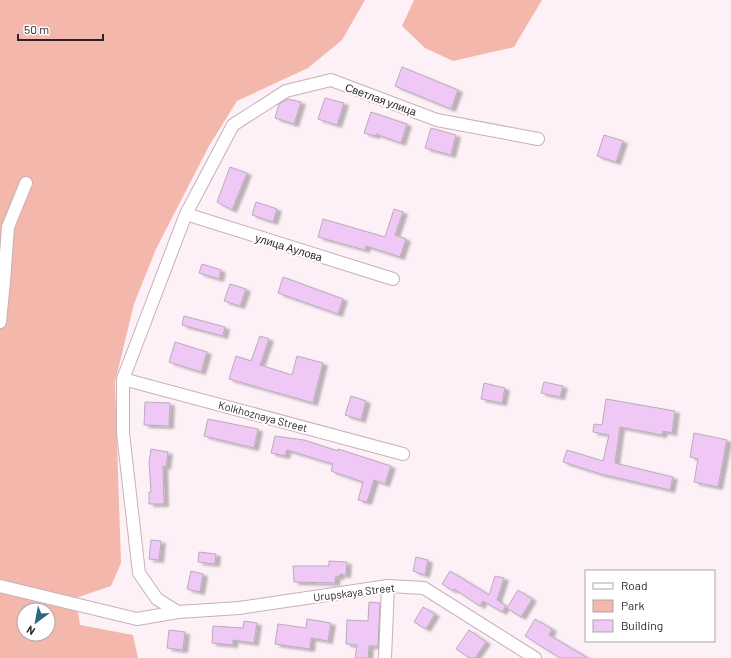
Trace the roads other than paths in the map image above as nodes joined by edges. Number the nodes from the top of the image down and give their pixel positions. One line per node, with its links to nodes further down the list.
1 (538, 139): 3 (street, Светлая улица)
2 (26, 183): 4 (street)
3 (186, 214): 5 (street, улица Аулова); 7 (street)
4 (2, 279): 6 (street)
5 (393, 279)
6 (0, 322)
7 (123, 379): 8 (street, Kolkhoznaya Street); 11 (street)
8 (403, 454)
9 (0, 586): 11 (street, Urupskaya Street)
10 (388, 586): 11 (street, Urupskaya Street); 12 (street); 13 (street, Urupskaya Street)
11 (178, 612)
12 (385, 658)
13 (535, 658)

